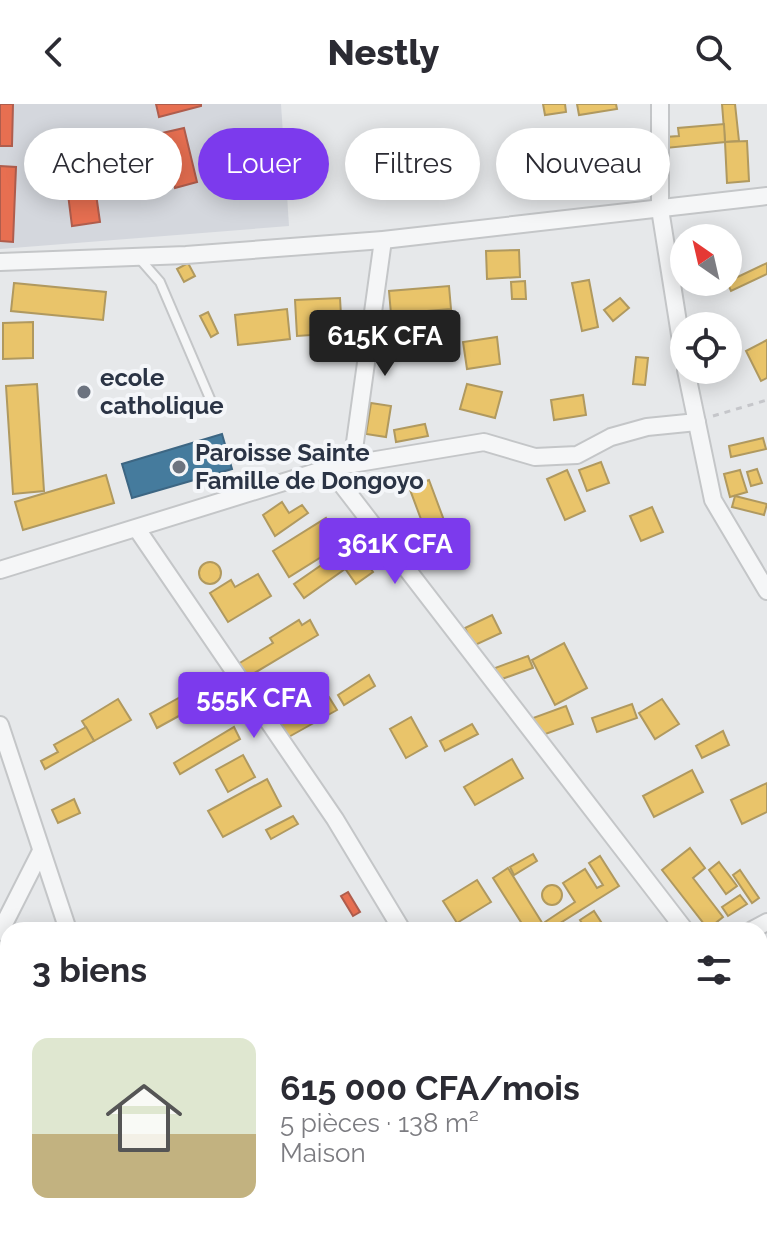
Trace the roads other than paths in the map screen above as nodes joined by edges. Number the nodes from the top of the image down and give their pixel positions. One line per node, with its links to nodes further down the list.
1 (660, 104): 3 (street)
2 (767, 196): 3 (street)
3 (660, 209): 4 (street); 7 (street)
4 (383, 240): 5 (street); 11 (street)
5 (139, 257): 6 (street); 9 (lane)
6 (0, 262)
7 (676, 312)
8 (689, 384): 10 (street)
9 (211, 401)
10 (697, 422): 11 (street); 15 (street)
11 (352, 464): 12 (street)
12 (329, 468): 13 (street); 21 (street)
13 (137, 529): 14 (street); 20 (street)
14 (0, 570)
15 (767, 591)
16 (0, 725): 17 (street)
17 (41, 851): 18 (street); 19 (street)
18 (5, 922)
19 (65, 922)
20 (397, 922)
21 (679, 922)

